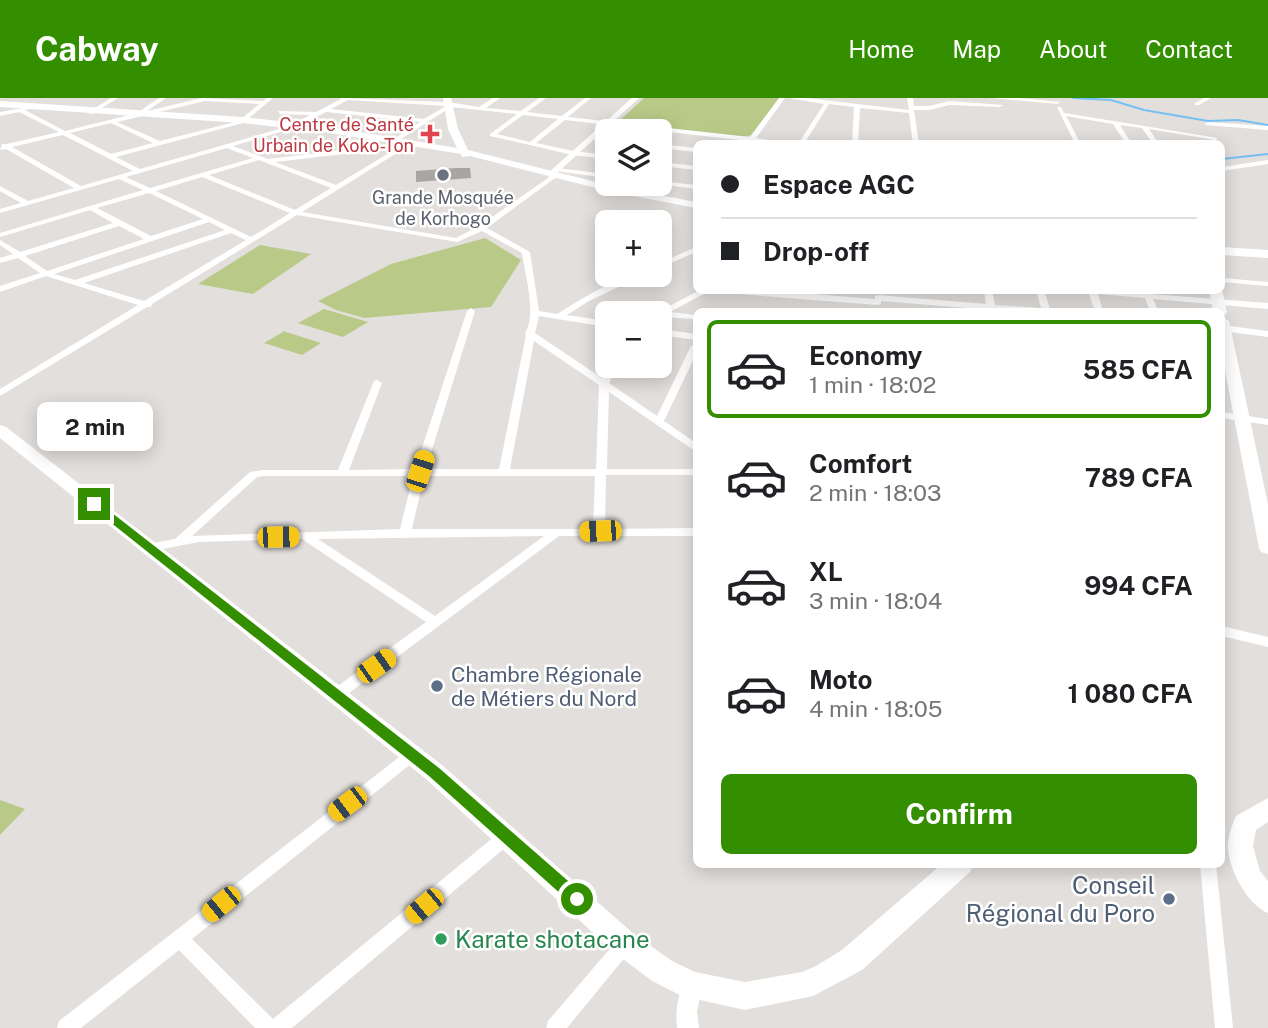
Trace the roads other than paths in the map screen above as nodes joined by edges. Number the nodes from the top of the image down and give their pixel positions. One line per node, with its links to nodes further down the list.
1 (115, 98): 29 (street)
2 (163, 98): 35 (street)
3 (270, 98): 20 (street)
4 (346, 98): 18 (street); 27 (street)
5 (497, 98): 26 (street)
6 (543, 98): 31 (street)
7 (588, 98): 36 (street)
8 (636, 98): 37 (street)
9 (782, 98): 53 (street)
10 (791, 98): 19 (street)
11 (911, 98): 28 (street)
12 (985, 98): 13 (street)
13 (994, 98): 16 (street)
14 (1208, 98): 21 (street)
15 (207, 99): 20 (street); 35 (street)
16 (1056, 100): 34 (street)
17 (842, 101): 19 (street); 22 (street)
18 (449, 102): 26 (street); 39 (street); 70 (main road)
19 (828, 102): 54 (street)
20 (263, 103): 38 (street)
21 (1197, 104)
22 (857, 105): 28 (street); 55 (street)
23 (1000, 105): 28 (street)
24 (0, 106): 25 (main road)
25 (26, 108): 29 (main road); 32 (street); 47 (street)
26 (481, 108): 31 (street)
27 (326, 110): 33 (street); 39 (street)
28 (911, 110): 56 (street)
29 (92, 111): 35 (main road)
30 (280, 111): 33 (street)
31 (522, 113): 36 (street); 64 (street)
32 (0, 114)
33 (319, 114): 43 (street)
34 (1062, 114): 42 (street); 57 (street)
35 (140, 115): 38 (main road); 41 (street)
36 (563, 118): 40 (street); 64 (street)
37 (613, 119)
38 (242, 121): 43 (main road); 62 (street)
39 (424, 121): 51 (street)
40 (595, 121)
41 (113, 122): 47 (street); 62 (street)
42 (1115, 122): 44 (street); 58 (street)
43 (295, 126): 51 (main road); 66 (street)
44 (1144, 127): 59 (street); 60 (street)
45 (1268, 128): 61 (street)
46 (672, 131): 52 (street)
47 (65, 132): 65 (street); 71 (street)
48 (595, 135): 49 (street)
49 (592, 138): 50 (street); 69 (street)
50 (595, 138)
51 (395, 140): 63 (main road); 73 (street)
52 (742, 140)
53 (751, 140)
54 (804, 140)
55 (855, 140)
56 (915, 140)
57 (1076, 140)
58 (1126, 140)
59 (1153, 140)
60 (1212, 140)
61 (1216, 140)
62 (158, 143): 71 (street)
63 (409, 143): 70 (main road); 87 (street)
64 (531, 144): 69 (street)
65 (2, 145): 86 (street)
66 (227, 146): 73 (street); 78 (street)
67 (672, 147): 68 (street)
68 (693, 150)
69 (573, 153): 72 (street); 80 (street)
70 (466, 154): 80 (main road)
71 (111, 156): 78 (street)
72 (595, 156)
73 (263, 160): 79 (street); 87 (street)
74 (1268, 162): 77 (street)
75 (672, 165): 76 (street)
76 (693, 168)
77 (1225, 169)
78 (139, 171): 81 (street)
79 (201, 174): 88 (street); 93 (street)
80 (554, 174): 82 (street); 90 (main road); 96 (street)
81 (119, 176): 86 (street); 88 (street)
82 (595, 176)
83 (672, 184): 84 (street)
84 (693, 187)
85 (0, 188): 89 (street)
86 (80, 188): 89 (street)
87 (337, 188): 93 (street)
88 (145, 191): 91 (street); 94 (street)
89 (27, 203): 92 (street)
90 (693, 205)
91 (91, 208): 95 (street); 98 (street)
92 (0, 211)
93 (298, 213): 96 (street); 100 (street)
94 (207, 220): 97 (street); 99 (street)
95 (119, 223): 99 (street); 104 (street)
96 (482, 228): 128 (street)
97 (229, 231): 100 (street); 110 (street)
98 (0, 235)
99 (150, 239): 108 (street)
100 (252, 240): 121 (street)
101 (0, 242): 104 (street)
102 (693, 250): 106 (street)
103 (1225, 253): 105 (main road)
104 (19, 255): 107 (street); 108 (street)
105 (1268, 256)
106 (672, 260)
107 (0, 261)
108 (47, 274): 110 (street); 113 (street)
109 (1225, 280): 111 (street)
110 (75, 283): 121 (street)
111 (1268, 284)
112 (613, 287): 132 (street)
113 (0, 289)
114 (699, 294): 124 (street)
115 (781, 294): 119 (street)
116 (936, 294): 120 (street)
117 (989, 294): 122 (street)
118 (1150, 294): 126 (street)
119 (878, 301): 120 (street)
120 (937, 303): 122 (street)
121 (148, 305): 144 (street)
122 (991, 306): 125 (street)
123 (1268, 306): 129 (street)
124 (672, 308)
125 (1013, 308)
126 (1199, 308)
127 (471, 311): 152 (street)
128 (535, 313): 132 (street); 135 (street)
129 (1225, 313)
130 (672, 315): 133 (street)
131 (1225, 316): 137 (street)
132 (558, 317): 134 (street)
133 (693, 317)
134 (595, 322)
135 (530, 332): 143 (street); 153 (street)
136 (672, 334): 138 (street)
137 (1268, 334)
138 (693, 337)
139 (1225, 340): 146 (main road)
140 (693, 352): 147 (street)
141 (607, 378): 143 (street)
142 (376, 383): 151 (street)
143 (604, 383): 147 (street); 154 (street)
144 (0, 393)
145 (1225, 416): 146 (street)
146 (1240, 418): 148 (street); 156 (main road)
147 (659, 421): 150 (street)
148 (1268, 422)
149 (0, 430): 163 (main road)
150 (693, 445)
151 (343, 470): 152 (street); 162 (street)
152 (420, 471): 153 (street); 159 (street)
153 (504, 471): 154 (street)
154 (603, 471): 155 (street); 157 (street)
155 (693, 472)
156 (1264, 505): 164 (main road)
157 (600, 531): 158 (street); 160 (street)
158 (693, 531)
159 (405, 533): 160 (street); 161 (street)
160 (556, 533): 165 (street)
161 (305, 536): 162 (street); 165 (street)
162 (179, 541): 163 (street)
163 (147, 548): 168 (main road)
164 (1268, 548)
165 (436, 623): 168 (street)
166 (1225, 632): 167 (street)
167 (1268, 642)
168 (335, 695): 169 (main road)
169 (412, 755): 171 (main road); 176 (street)
170 (1268, 808): 172 (main road)
171 (507, 836): 177 (main road); 181 (street)
172 (1231, 844): 175 (main road)
173 (956, 868): 178 (main road)
174 (1208, 868): 184 (street)
175 (1268, 901)
176 (179, 938): 179 (street); 180 (street)
177 (625, 944): 178 (main road); 182 (street)
178 (692, 986): 183 (street)
179 (66, 1028)
180 (268, 1028)
181 (277, 1028)
182 (555, 1028)
183 (688, 1028)
184 (1224, 1028)

